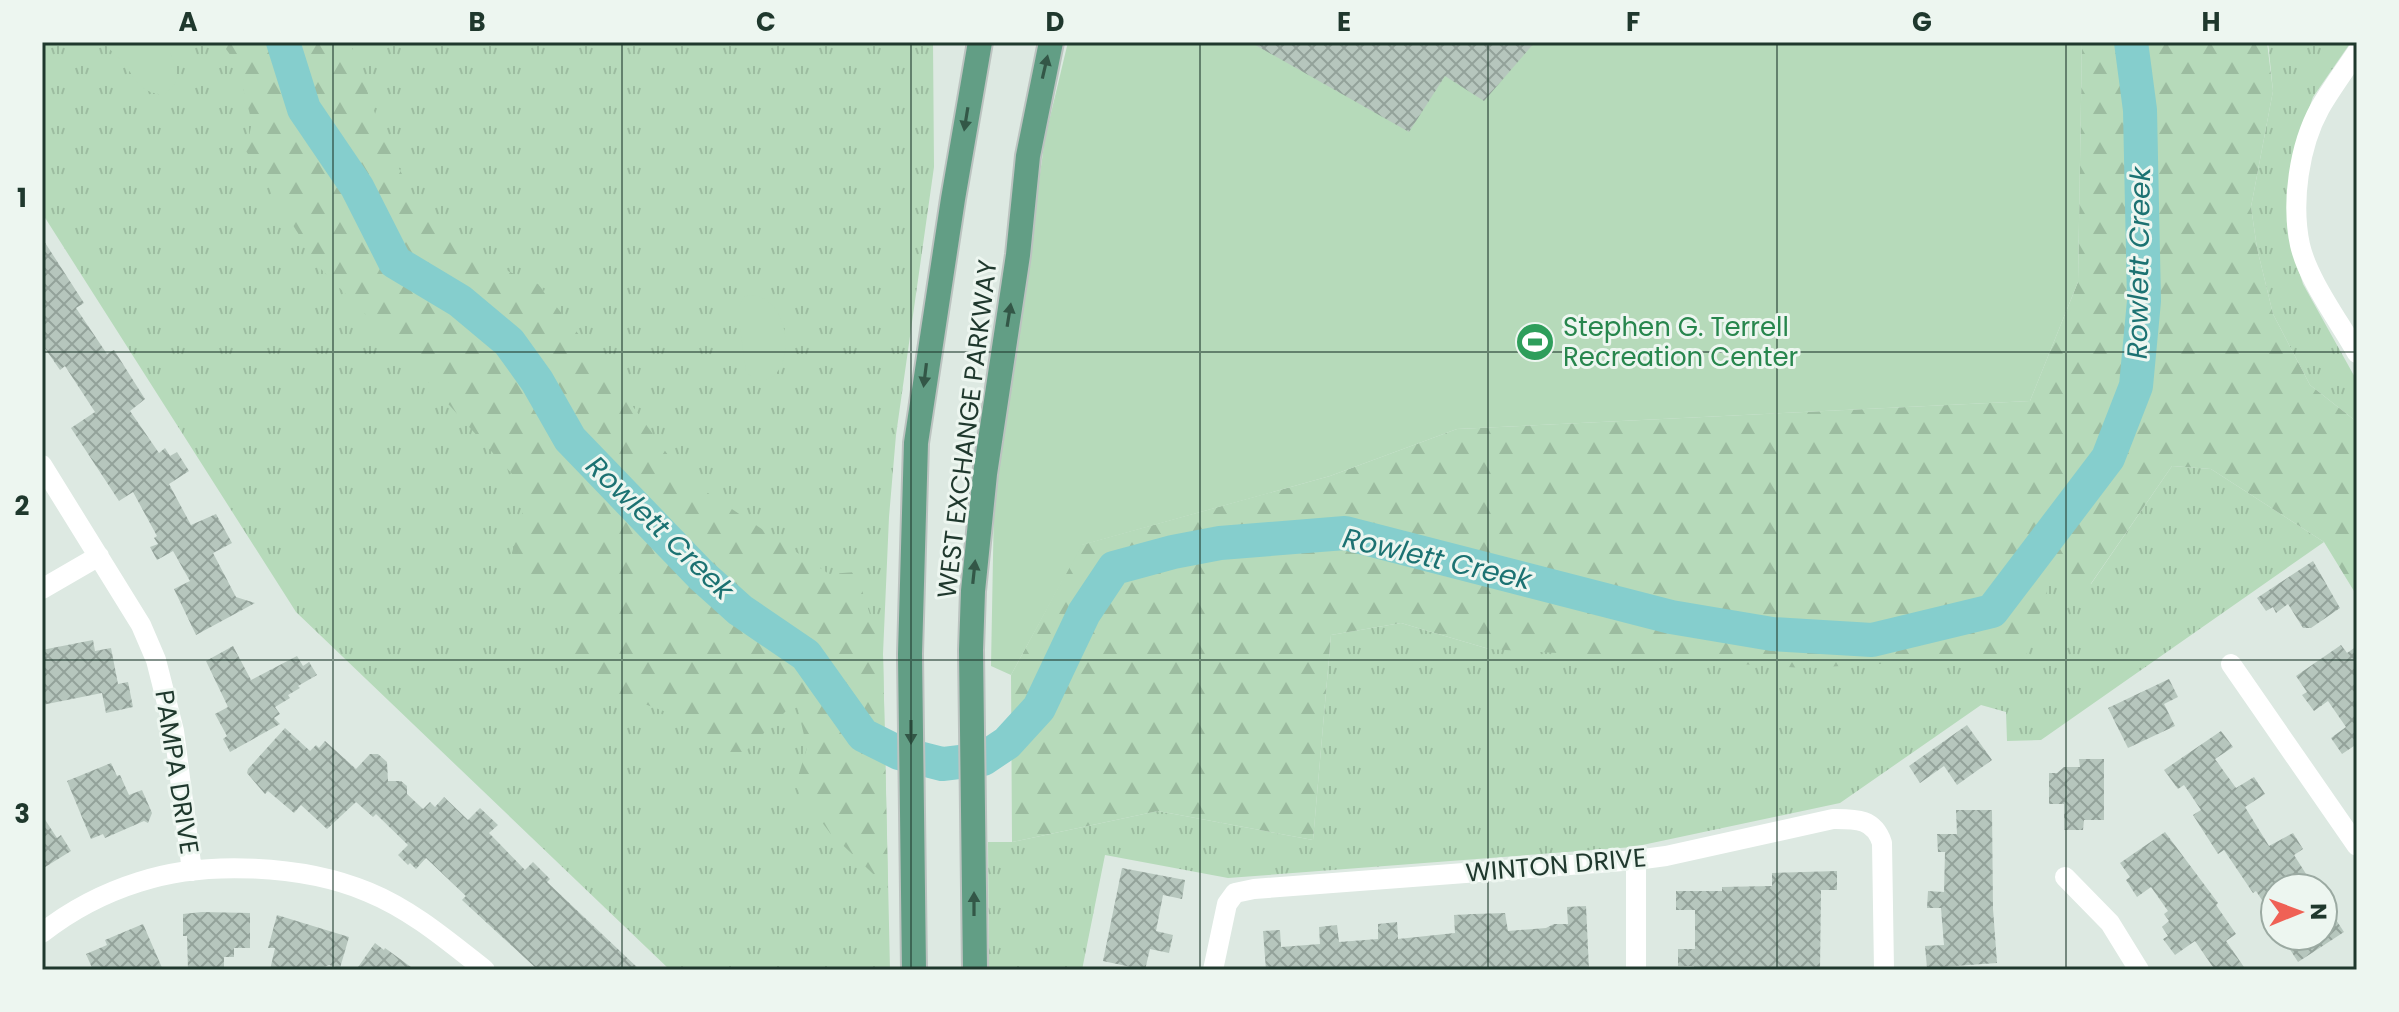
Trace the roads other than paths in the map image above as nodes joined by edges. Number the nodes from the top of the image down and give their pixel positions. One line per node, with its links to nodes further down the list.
1 (980, 42): 15 (main road, WEST EXCHANGE PARKWAY, one-way to 15)
2 (1051, 42): 16 (main road, WEST EXCHANGE PARKWAY, one-way to 2)
3 (2357, 52): 4 (street)
4 (2357, 353)
5 (42, 465): 6 (street, PAMPA DRIVE)
6 (99, 556): 7 (street); 11 (street, PAMPA DRIVE)
7 (42, 589)
8 (2231, 664): 9 (street)
9 (2357, 846)
10 (1636, 860): 17 (street, WINTON DRIVE); 18 (street); 19 (street, WINTON DRIVE)
11 (192, 871): 13 (street); 14 (street)
12 (2065, 877): 20 (street)
13 (42, 933)
14 (485, 970)
15 (914, 970)
16 (975, 970)
17 (1213, 970)
18 (1636, 970)
19 (1884, 970)
20 (2139, 970)

